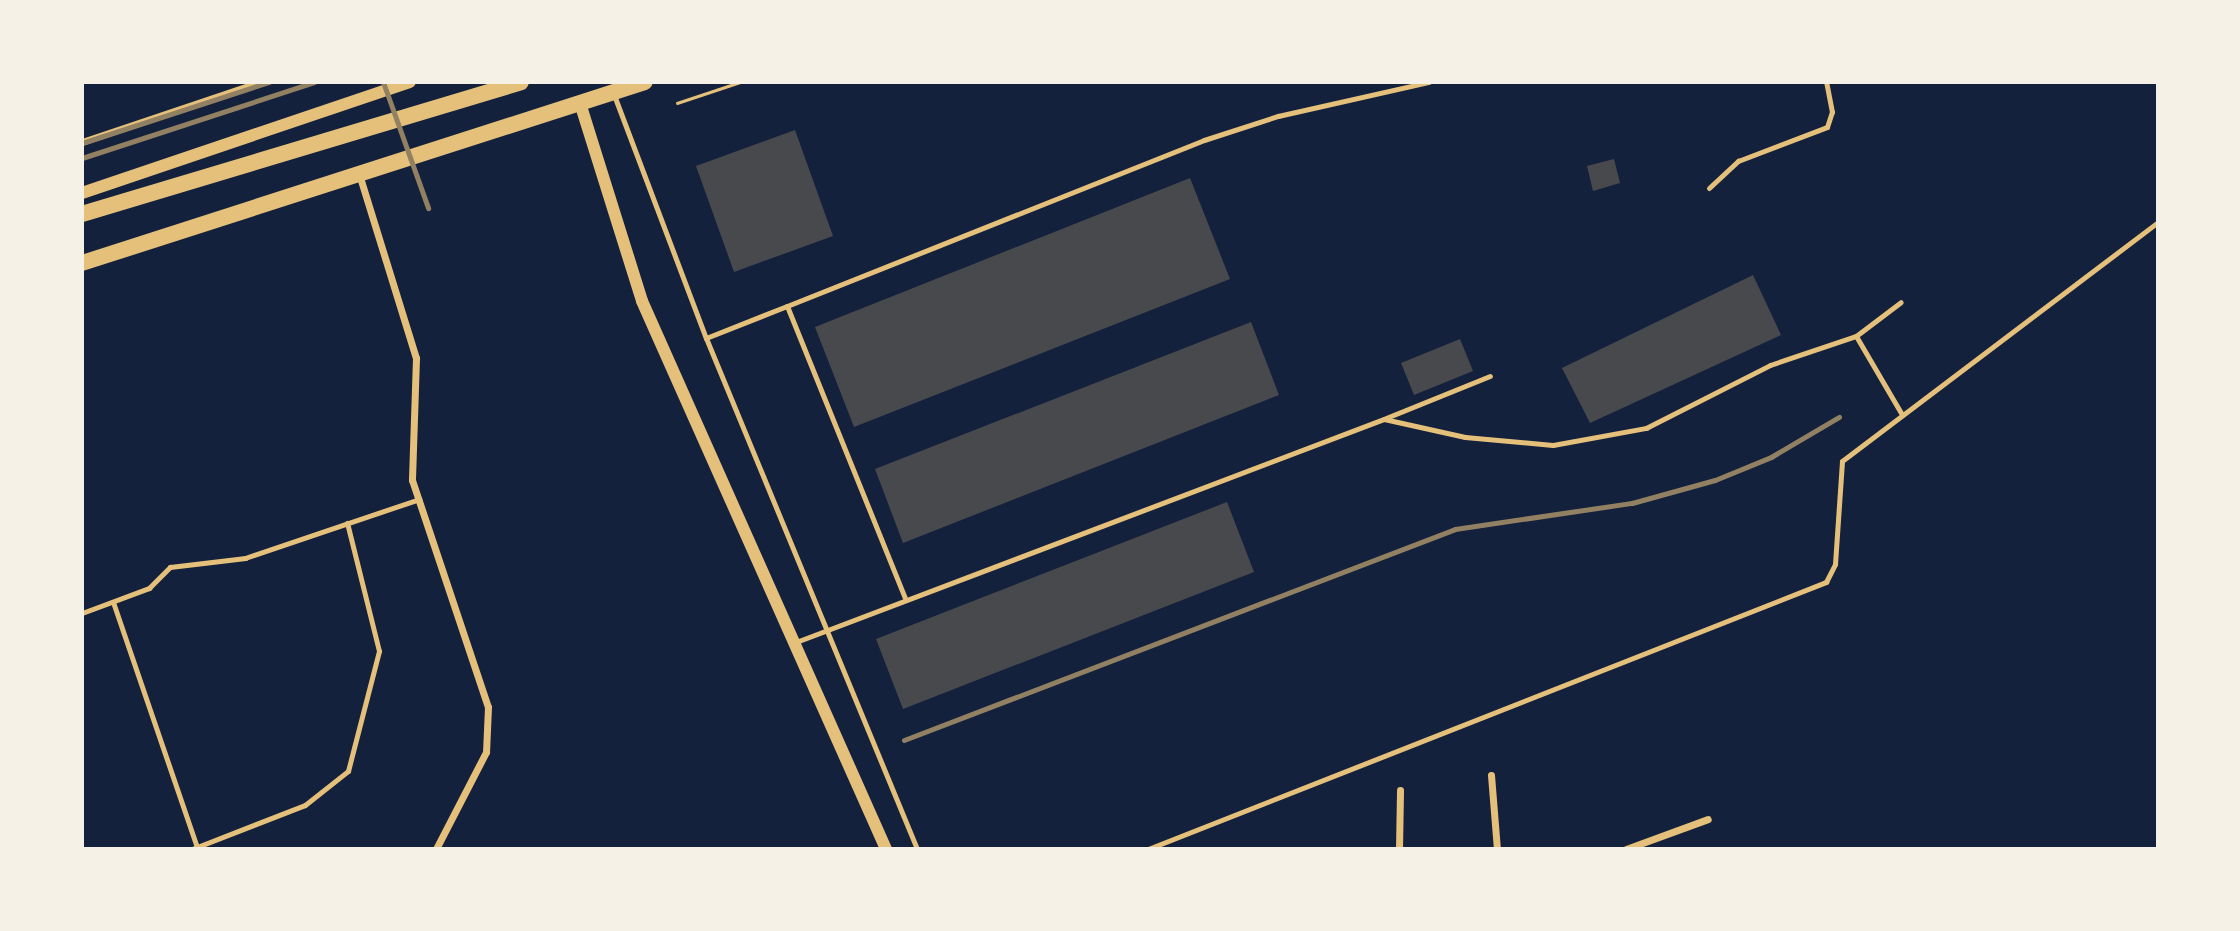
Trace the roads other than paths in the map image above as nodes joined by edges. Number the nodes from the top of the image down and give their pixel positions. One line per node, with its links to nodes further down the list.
1 (260, 82): 9 (street)
2 (410, 82): 12 (street)
3 (521, 82): 13 (highway)
4 (645, 82): 7 (highway)
5 (1429, 82): 17 (lane)
6 (1826, 82): 11 (lane)
7 (613, 92): 8 (highway); 19 (lane)
8 (580, 103): 10 (highway); 29 (street)
9 (82, 142)
10 (359, 174): 15 (highway); 23 (street)
11 (1709, 188)
12 (82, 193)
13 (82, 214)
14 (2158, 222): 21 (lane)
15 (82, 263)
16 (1901, 302): 18 (lane)
17 (787, 306): 19 (lane); 25 (lane)
18 (1856, 336): 21 (lane); 22 (lane)
19 (706, 338): 28 (lane)
20 (1490, 376): 22 (lane)
21 (1901, 413): 37 (lane)
22 (1384, 419): 25 (lane)
23 (419, 499): 24 (lane); 34 (street)
24 (346, 523): 26 (lane); 33 (lane)
25 (905, 597): 28 (lane)
26 (113, 602): 27 (lane); 33 (lane)
27 (82, 613)
28 (828, 629): 29 (lane); 36 (lane)
29 (796, 642): 35 (street)
30 (1491, 775): 39 (street)
31 (1400, 790): 38 (street)
32 (1708, 819): 40 (street)
33 (195, 848)
34 (436, 849)
35 (886, 849)
36 (917, 849)
37 (1148, 849)
38 (1399, 849)
39 (1497, 849)
40 (1626, 849)

